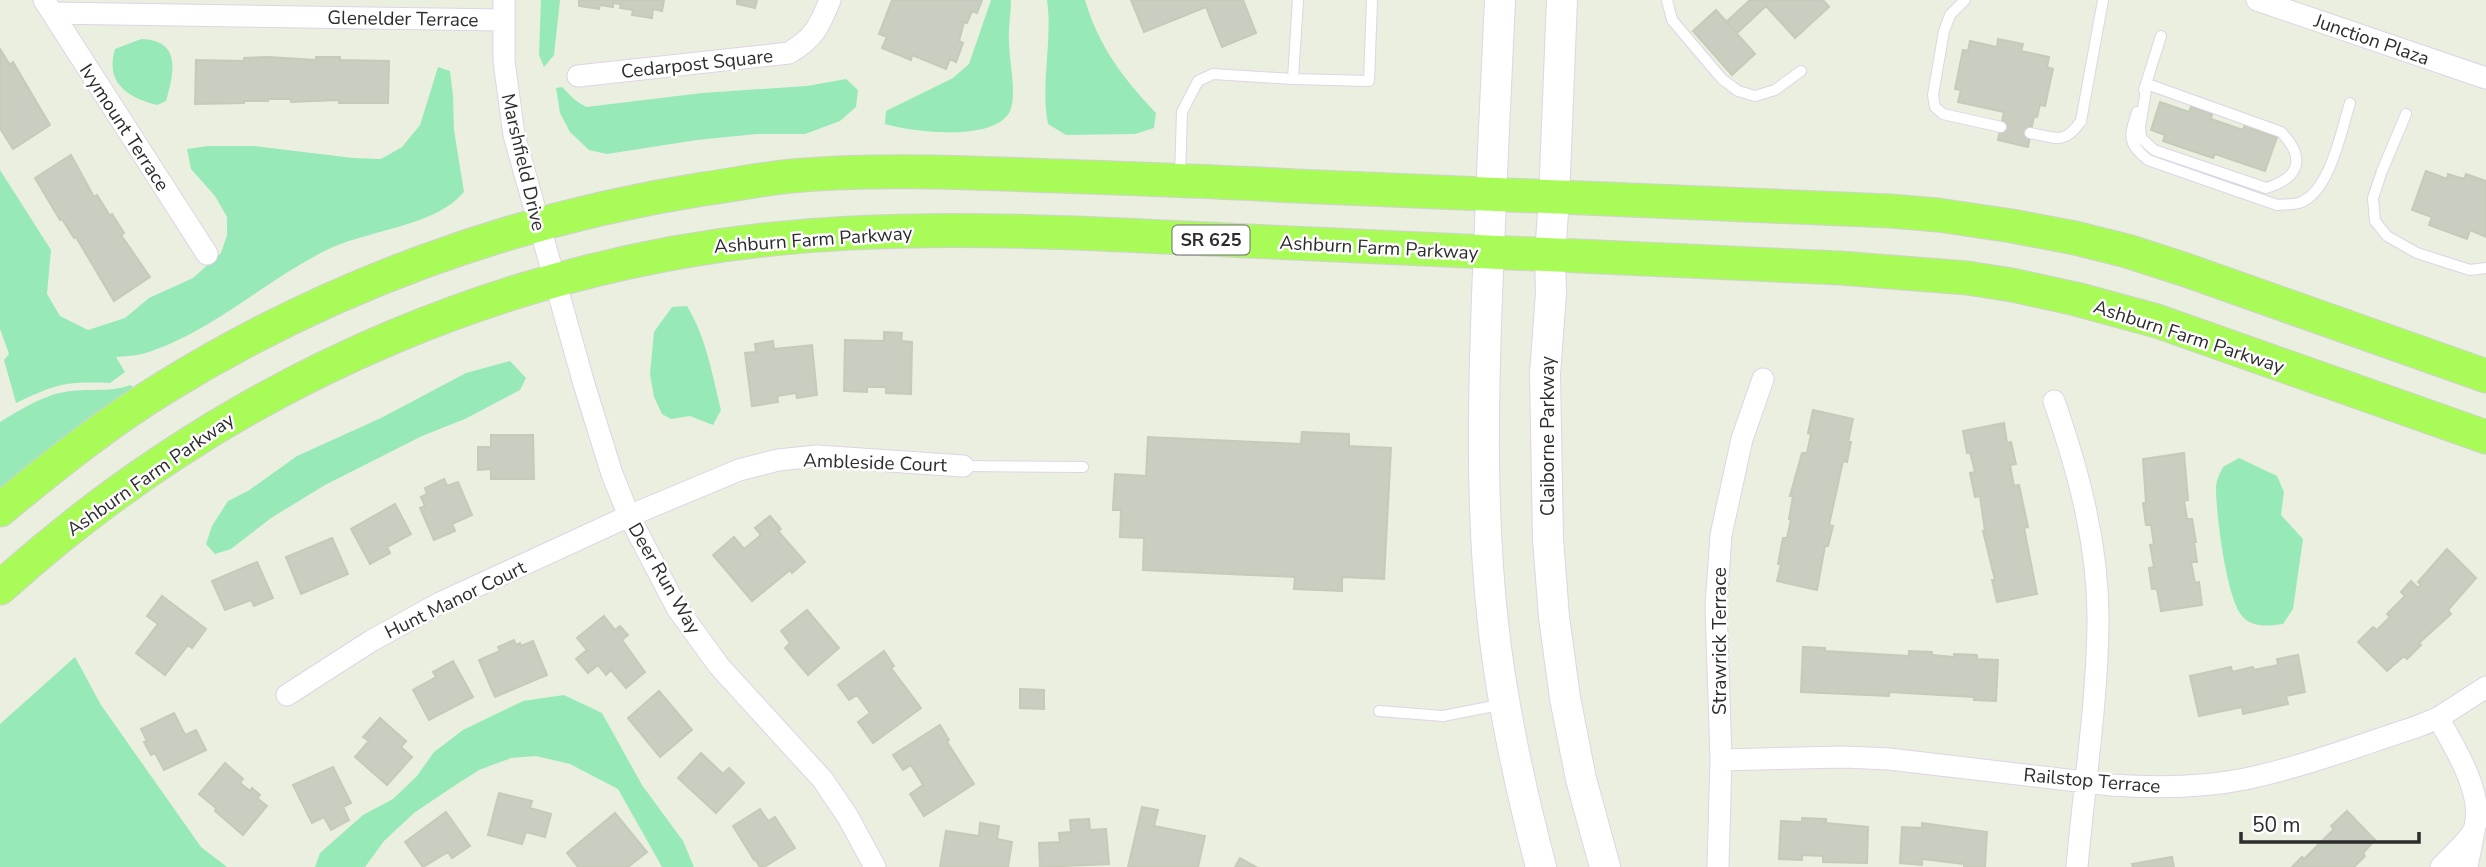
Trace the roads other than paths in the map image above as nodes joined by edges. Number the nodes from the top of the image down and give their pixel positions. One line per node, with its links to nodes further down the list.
1 (830, 0): 14 (street, Cedarpost Square)
2 (1298, 0): 16 (lane)
3 (1372, 0): 16 (lane)
4 (1500, 0): 23 (main road)
5 (1562, 0): 24 (main road, Claiborne Parkway)
6 (1667, 0): 13 (lane)
7 (1965, 0): 20 (lane)
8 (2103, 0): 21 (lane)
9 (2257, 0): 15 (street, Junction Plaza)
10 (48, 7): 11 (street, Glenelder Terrace); 27 (street, Ivymount Terrace)
11 (503, 10): 25 (street, Marshfield Drive)
12 (2161, 36): 17 (lane)
13 (1801, 71)
14 (578, 76)
15 (2486, 78)
16 (1293, 79): 22 (lane)
17 (2147, 83): 17 (lane); 18 (lane)
18 (2350, 103)
19 (2406, 114): 29 (lane)
20 (2001, 127)
21 (2030, 133)
22 (1180, 180): 23 (main road); 25 (main road)
23 (1492, 194): 24 (main road); 26 (main road)
24 (1555, 199): 28 (main road, Claiborne Parkway); 31 (main road)
25 (538, 223): 30 (street, Marshfield Drive); 37 (main road)
26 (1488, 252): 28 (main road, Ashburn Farm Parkway / SR 625); 30 (main road, Ashburn Farm Parkway / SR 625); 42 (main road)
27 (207, 254)
28 (1550, 255): 34 (main road, Ashburn Farm Parkway / SR 625); 50 (main road, Claiborne Parkway)
29 (2486, 268)
30 (555, 281): 38 (street, Deer Run Way); 39 (main road, Ashburn Farm Parkway / SR 625)
31 (2486, 376)
32 (1763, 379): 45 (street, Strawrick Terrace)
33 (2054, 401): 46 (street)
34 (2486, 438)
35 (963, 466): 36 (lane); 38 (street, Ambleside Court)
36 (1083, 467)
37 (0, 509)
38 (629, 516): 41 (street, Hunt Manor Court); 48 (street, Deer Run Way)
39 (0, 588)
40 (2486, 687): 44 (street, Railstop Terrace)
41 (287, 695)
42 (1504, 704): 43 (lane); 49 (main road)
43 (1378, 711)
44 (2438, 718): 46 (street, Railstop Terrace); 47 (street)
45 (1721, 760): 46 (street, Railstop Terrace); 51 (street, Strawrick Terrace)
46 (2084, 782): 52 (street)
47 (2475, 830): 53 (street); 54 (street)
48 (875, 867)
49 (1541, 867)
50 (1605, 867)
51 (1718, 867)
52 (2077, 867)
53 (2441, 867)
54 (2467, 867)

